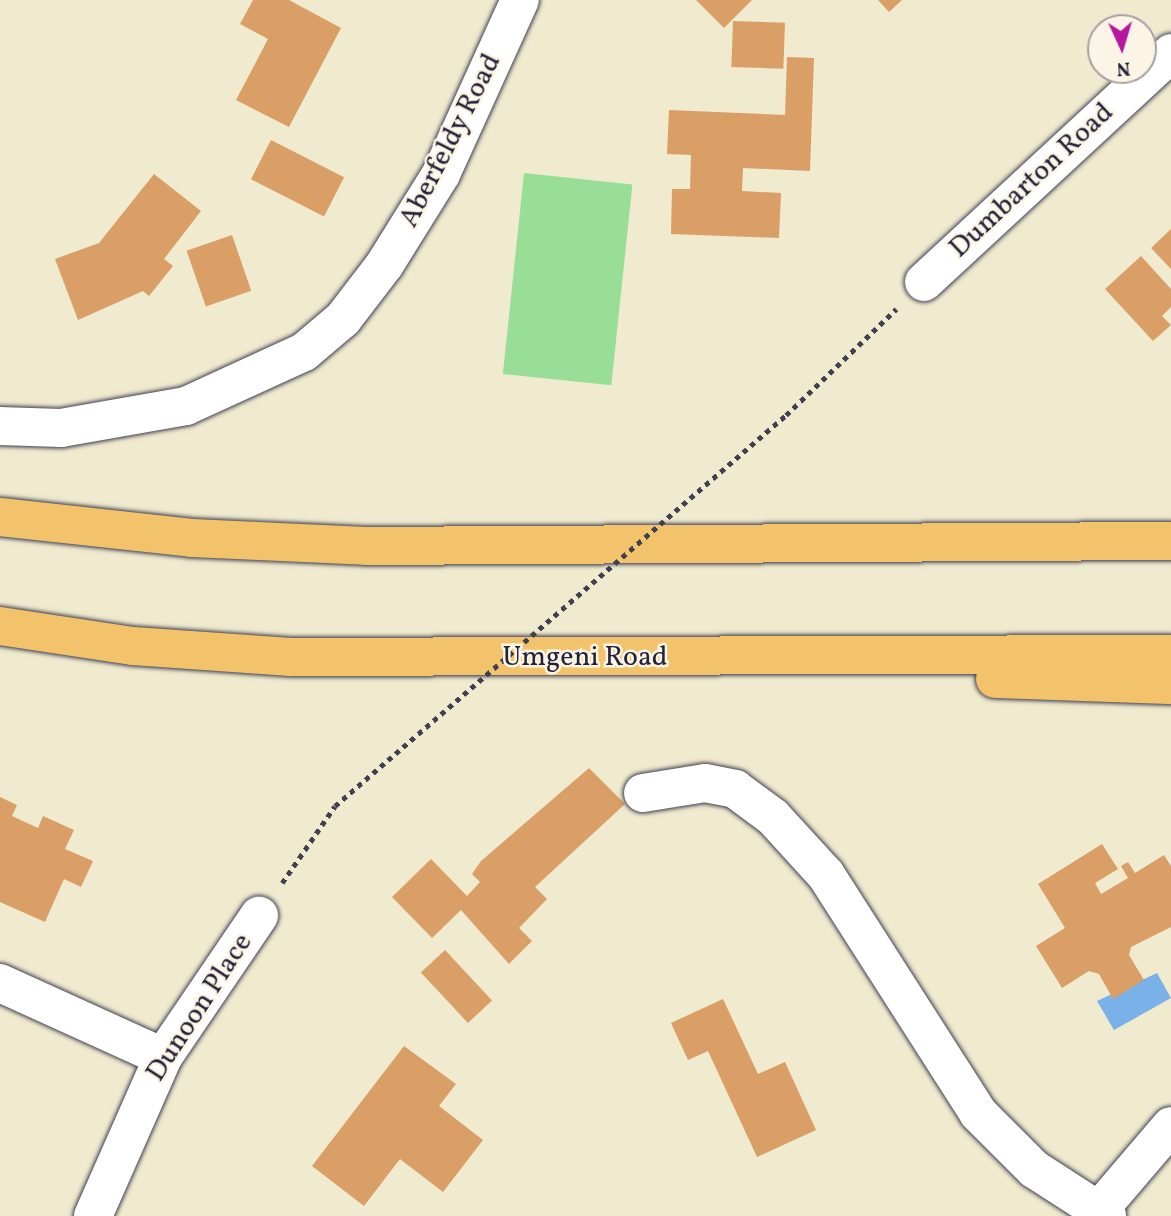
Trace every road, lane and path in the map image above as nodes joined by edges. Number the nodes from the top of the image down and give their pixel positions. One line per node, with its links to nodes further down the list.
1 (520, 0): 4 (street, Aberfeldy Road)
2 (1171, 53): 3 (street, Dumbarton Road)
3 (924, 282): 14 (path, bridge)
4 (0, 426)
5 (0, 517): 7 (highway)
6 (1171, 523): 7 (highway)
7 (988, 541): 8 (highway)
8 (1171, 541)
9 (0, 626): 11 (highway, Umgeni Road)
10 (1171, 654): 11 (highway, Umgeni Road)
11 (624, 657): 12 (highway)
12 (1171, 685)
13 (643, 793): 18 (street)
14 (259, 916): 16 (street, Dunoon Place)
15 (0, 983): 16 (street)
16 (163, 1057): 19 (street, Dunoon Place)
17 (1171, 1126): 18 (street)
18 (1100, 1214)
19 (93, 1216)

